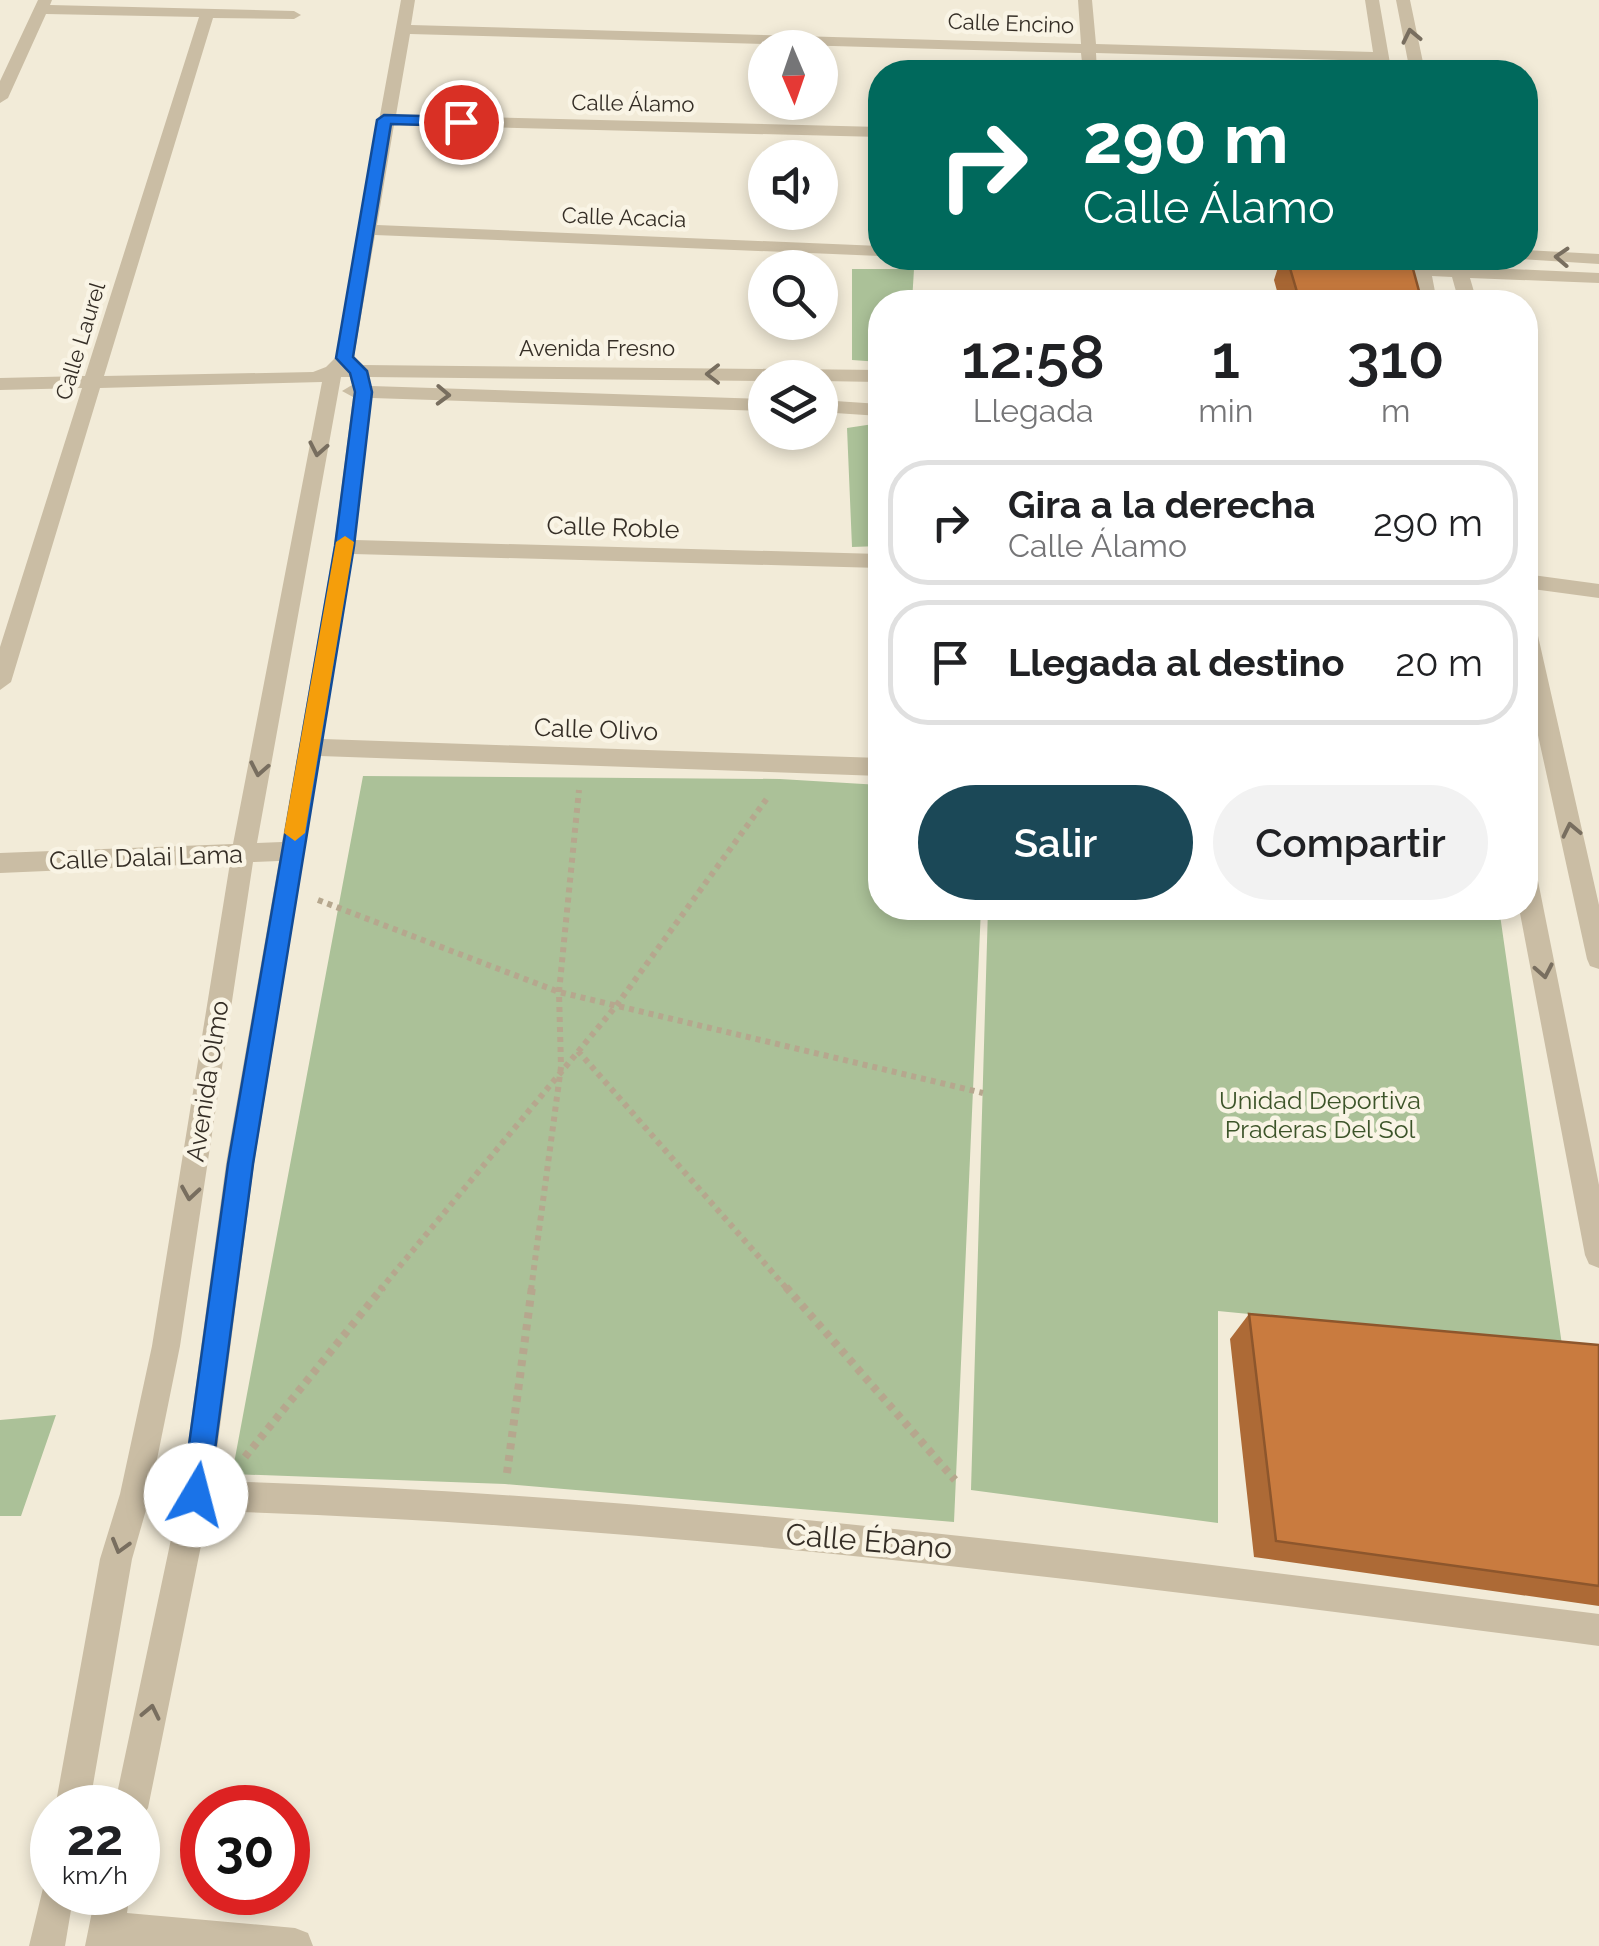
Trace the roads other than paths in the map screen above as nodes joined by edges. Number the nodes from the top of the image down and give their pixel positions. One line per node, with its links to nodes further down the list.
1 (408, 0): 8 (street, Avenida Olmo)
2 (1085, 0): 9 (street)
3 (1372, 0): 12 (street)
4 (1403, 0): 13 (street, one-way to 4)
5 (44, 4): 6 (street); 14 (street)
6 (207, 14): 7 (street); 26 (street, Calle Laurel)
7 (294, 15)
8 (400, 29): 9 (street, Calle Encino); 15 (street, Avenida Olmo)
9 (1089, 48): 10 (street); 11 (street, Calle Encino)
10 (1090, 60)
11 (1296, 60)
12 (1381, 60)
13 (1416, 60)
14 (0, 98)
15 (384, 120): 16 (street, Calle Álamo); 17 (street, Avenida Olmo)
16 (868, 132)
17 (366, 230): 18 (street, Calle Acacia); 24 (street, Avenida Olmo)
18 (868, 251)
19 (1538, 257): 20 (street, one-way to 19)
20 (1599, 259)
21 (1512, 270): 22 (street)
22 (1599, 278)
23 (840, 375): 24 (street, Avenida Fresno, one-way to 24); 25 (street, Avenida Fresno); 30 (street)
24 (341, 376): 26 (street, Avenida Fresno); 28 (street, Avenida Fresno, one-way to 28); 32 (street, Avenida Olmo); 41 (street, Avenida Olmo, one-way to 41)
25 (868, 376)
26 (90, 381): 27 (street, Avenida Fresno); 36 (street, Calle Laurel)
27 (0, 384)
28 (748, 404)
29 (838, 407): 30 (street)
30 (843, 407): 31 (street)
31 (868, 409)
32 (344, 546): 33 (street, Calle Roble); 38 (street, Avenida Olmo)
33 (868, 561)
34 (1538, 584): 35 (street)
35 (1599, 591)
36 (0, 682)
37 (1538, 685): 44 (street, one-way to 37)
38 (310, 746): 39 (street, Calle Olivo); 40 (street, Avenida Olmo)
39 (868, 766)
40 (292, 852): 41 (street, Calle Dalai Lama); 47 (street, Avenida Olmo)
41 (243, 853): 42 (street, Calle Dalai Lama); 46 (street, Avenida Olmo, one-way to 46)
42 (0, 863)
43 (1534, 920): 45 (street, one-way to 45)
44 (1599, 959)
45 (1599, 1255)
46 (135, 1494): 47 (street, Calle Ébano); 49 (street, Avenida Olmo, one-way to 49)
47 (196, 1495): 48 (street, Calle Ébano); 50 (street, Avenida Olmo, one-way to 47)
48 (1599, 1630)
49 (76, 1785)
50 (136, 1785)
51 (53, 1915): 53 (street)
52 (105, 1937): 54 (street)
53 (47, 1946)
54 (296, 1946)

